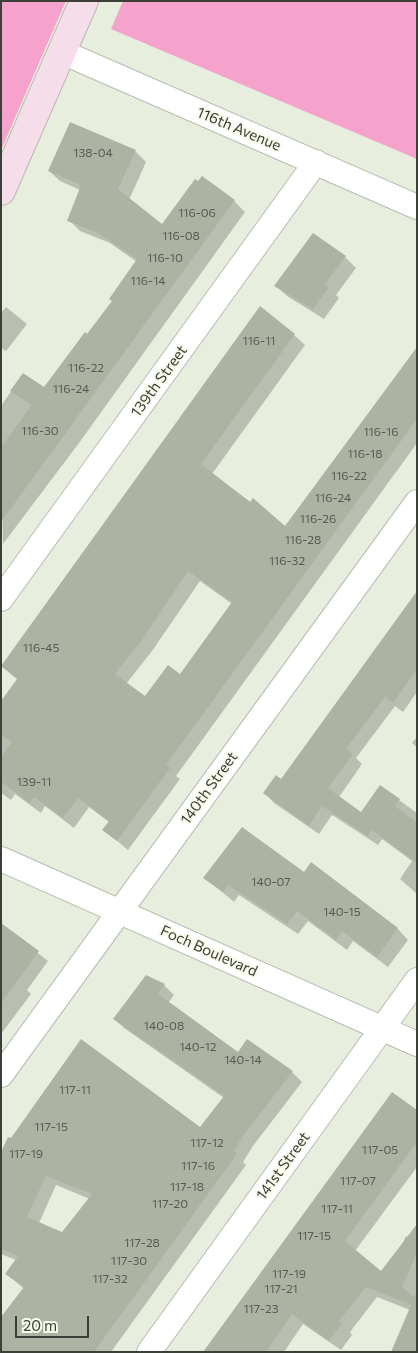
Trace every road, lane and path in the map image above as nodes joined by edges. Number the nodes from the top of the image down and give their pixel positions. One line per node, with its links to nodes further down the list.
1 (84, 1): 2 (main road)
2 (62, 52): 3 (street, 116th Avenue); 4 (main road)
3 (316, 162): 5 (street, 116th Avenue); 7 (street, 139th Street)
4 (1, 190)
5 (417, 206)
6 (417, 502): 9 (street, 140th Street)
7 (1, 599)
8 (1, 859): 9 (street, Foch Boulevard)
9 (120, 912): 11 (street, Foch Boulevard); 13 (street, 140th Street)
10 (417, 980): 11 (street, 141st Street)
11 (382, 1028): 12 (street, Foch Boulevard); 14 (street, 141st Street)
12 (417, 1044)
13 (1, 1075)
14 (149, 1352)

